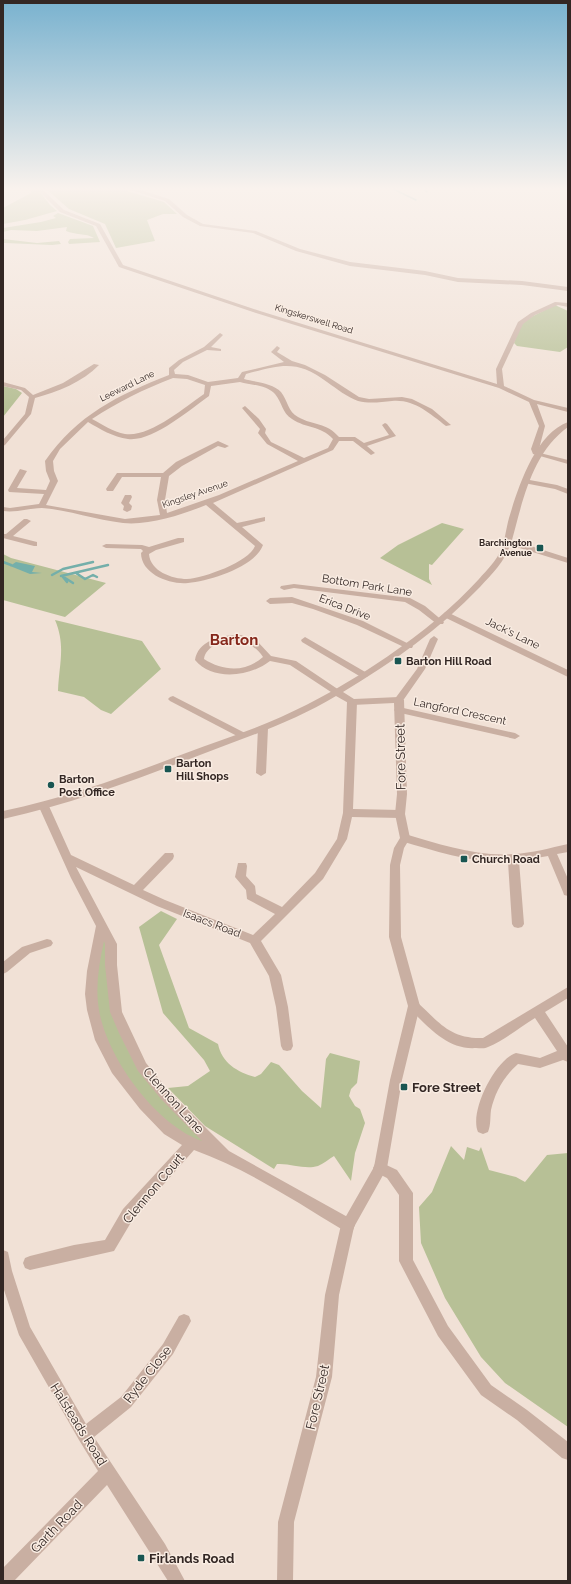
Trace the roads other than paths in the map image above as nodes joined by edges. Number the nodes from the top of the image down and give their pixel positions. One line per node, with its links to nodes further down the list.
1 (119, 262): 19 (street, Kingskerswell Road)
2 (342, 262): 3 (street)
3 (568, 289)
4 (568, 305): 19 (street)
5 (220, 335): 6 (street)
6 (206, 348): 7 (street); 12 (street)
7 (219, 350)
8 (265, 354): 9 (street)
9 (290, 363): 13 (street); 16 (street)
10 (96, 365): 14 (street)
11 (329, 373): 13 (street)
12 (172, 376): 18 (street, Leeward Lane); 24 (street, Leeward Lane)
13 (322, 376): 27 (street)
14 (80, 377): 15 (street); 20 (street)
15 (88, 380)
16 (240, 380): 18 (street, Leeward Lane); 29 (street, Leeward Lane)
17 (3, 384): 20 (street)
18 (208, 384): 24 (street)
19 (500, 387): 21 (street, Kingskerswell Road)
20 (32, 397): 31 (street)
21 (532, 401): 23 (street, Kingskerswell Road); 35 (street)
22 (245, 408): 36 (street)
23 (568, 410)
24 (87, 419): 44 (street, Leeward Lane)
25 (568, 424): 35 (street)
26 (385, 425): 32 (street)
27 (448, 425)
28 (210, 439): 30 (street)
29 (337, 439): 32 (street); 36 (street)
30 (218, 443): 33 (street); 39 (street)
31 (3, 444)
32 (364, 445): 34 (street)
33 (225, 446)
34 (371, 453)
35 (537, 454): 37 (street); 40 (street)
36 (303, 461): 47 (street, Kingsley Avenue)
37 (568, 462)
38 (23, 471): 43 (street)
39 (165, 475): 41 (street); 51 (street)
40 (527, 481): 45 (street); 57 (street)
41 (110, 489)
42 (3, 490): 43 (street)
43 (12, 490): 44 (street)
44 (50, 492): 48 (street, Leeward Lane)
45 (568, 492)
46 (128, 497): 50 (street)
47 (207, 502): 51 (street, Kingsley Avenue); 54 (street)
48 (42, 506): 49 (street, Kingsley Avenue); 50 (street, Kingsley Avenue)
49 (3, 509)
50 (126, 515): 51 (street, Kingsley Avenue)
51 (164, 516)
52 (262, 519): 54 (street)
53 (27, 521): 55 (street)
54 (236, 526): 60 (street)
55 (5, 537): 58 (street)
56 (181, 540): 60 (street)
57 (509, 542): 61 (street); 64 (street)
58 (34, 544)
59 (106, 546): 60 (street)
60 (149, 550)
61 (568, 561)
62 (284, 588): 65 (street, Bottom Park Lane)
63 (270, 601): 68 (street, Erica Drive)
64 (447, 615): 65 (street); 70 (street, Jack's Lane)
65 (440, 622): 68 (street)
66 (304, 640): 71 (street)
67 (434, 640): 75 (street)
68 (409, 646): 71 (street)
69 (268, 658): 69 (street); 72 (street)
70 (568, 674)
71 (364, 675): 72 (street)
72 (337, 692): 74 (street); 76 (street)
73 (173, 699): 77 (street)
74 (352, 702): 75 (street); 81 (street, Isaacs Road)
75 (399, 706): 78 (street, Langford Crescent); 82 (street, Fore Street)
76 (263, 728): 77 (street); 79 (street)
77 (242, 735): 80 (street)
78 (515, 736)
79 (261, 773)
80 (44, 807): 83 (street); 88 (street, Clennon Lane)
81 (348, 812): 82 (street); 93 (street, Isaacs Road)
82 (400, 814): 84 (street, Fore Street)
83 (3, 815)
84 (405, 838): 89 (street); 100 (street, Fore Street)
85 (568, 848): 86 (street)
86 (550, 852): 89 (street); 92 (street)
87 (169, 856): 91 (street)
88 (68, 858): 91 (street, Isaacs Road); 95 (street, Clennon Lane)
89 (513, 858): 94 (street)
90 (242, 866): 93 (street)
91 (136, 890): 96 (street, Isaacs Road)
92 (568, 892)
93 (283, 913): 96 (street, Isaacs Road)
94 (518, 924)
95 (101, 926): 105 (street, Clennon Lane); 106 (street, Clennon Lane)
96 (254, 940): 102 (street)
97 (47, 943): 98 (street)
98 (3, 969)
99 (568, 992): 101 (street)
100 (414, 1006): 101 (street); 107 (street, Fore Street)
101 (538, 1012): 103 (street)
102 (287, 1046)
103 (566, 1055): 104 (street)
104 (483, 1128)
105 (191, 1144): 106 (street, Clennon Lane); 110 (street, Clennon Court)
106 (225, 1156): 108 (street, Clennon Lane)
107 (380, 1168): 108 (street, Fore Street); 113 (street)
108 (348, 1225): 117 (street, Fore Street)
109 (3, 1257): 112 (street, Halsteads Road)
110 (30, 1263)
111 (184, 1321): 112 (street, Ryde Close)
112 (84, 1435): 114 (street, Halsteads Road)
113 (568, 1452)
114 (109, 1472): 115 (street, Garth Road); 116 (street, Halsteads Road)
115 (3, 1580)
116 (177, 1581)
117 (284, 1581)

